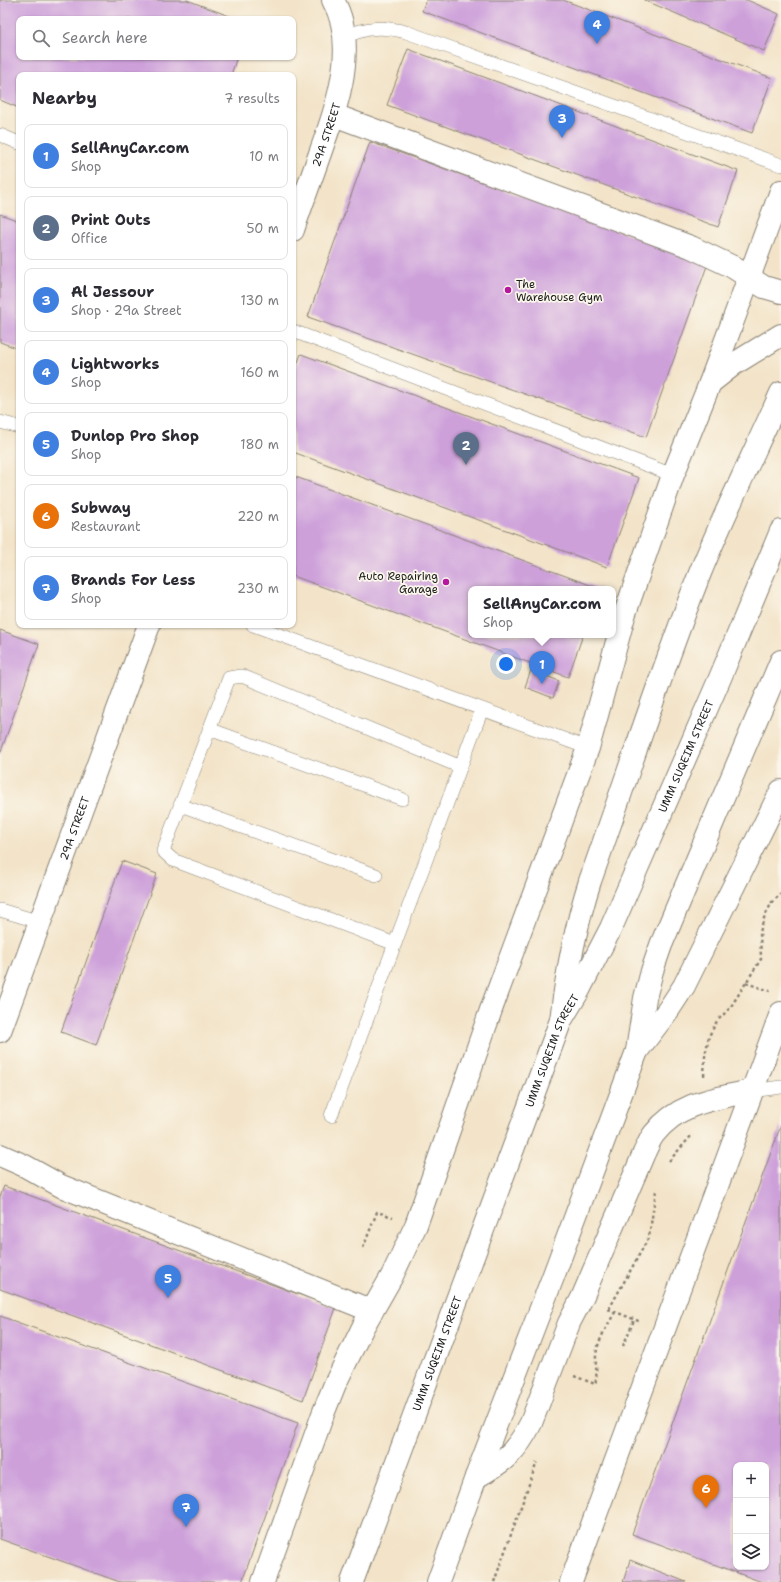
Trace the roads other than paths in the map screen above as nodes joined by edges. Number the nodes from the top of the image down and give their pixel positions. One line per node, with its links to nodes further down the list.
1 (333, 0): 2 (street, 29A STREET)
2 (344, 37): 3 (street, 29A STREET); 6 (lane)
3 (334, 115): 8 (street, 29A STREET); 9 (street)
4 (0, 135): 5 (lane)
5 (16, 142)
6 (781, 165)
7 (781, 191): 9 (street)
8 (296, 222)
9 (749, 278): 10 (street); 13 (street)
10 (781, 292)
11 (296, 332): 17 (lane)
12 (781, 335): 13 (street)
13 (710, 383): 17 (street)
14 (781, 393): 34 (street)
15 (0, 422): 16 (lane)
16 (16, 426)
17 (673, 475): 24 (street)
18 (781, 531): 34 (street, UMM SUQEIM STREET)
19 (148, 628): 31 (street, 29A STREET)
20 (261, 628): 22 (lane)
21 (781, 661): 36 (street)
22 (482, 709): 24 (lane); 25 (lane)
23 (209, 729): 25 (lane); 27 (lane); 28 (lane)
24 (588, 748): 41 (street)
25 (461, 766): 32 (lane)
26 (781, 791): 36 (street)
27 (402, 798)
28 (180, 805): 29 (lane); 32 (lane)
29 (376, 874)
30 (0, 910): 31 (lane)
31 (40, 922): 35 (street, 29A STREET)
32 (394, 944): 39 (lane)
33 (778, 1003): 38 (street)
34 (561, 1020): 44 (street, UMM SUQEIM STREET)
35 (0, 1031)
36 (637, 1051): 42 (street)
37 (781, 1087): 38 (lane)
38 (751, 1091): 42 (street); 46 (street)
39 (330, 1116)
40 (0, 1155): 41 (street)
41 (372, 1311): 43 (street)
42 (476, 1477): 45 (street)
43 (263, 1582)
44 (352, 1582)
45 (438, 1582)
46 (571, 1582)

